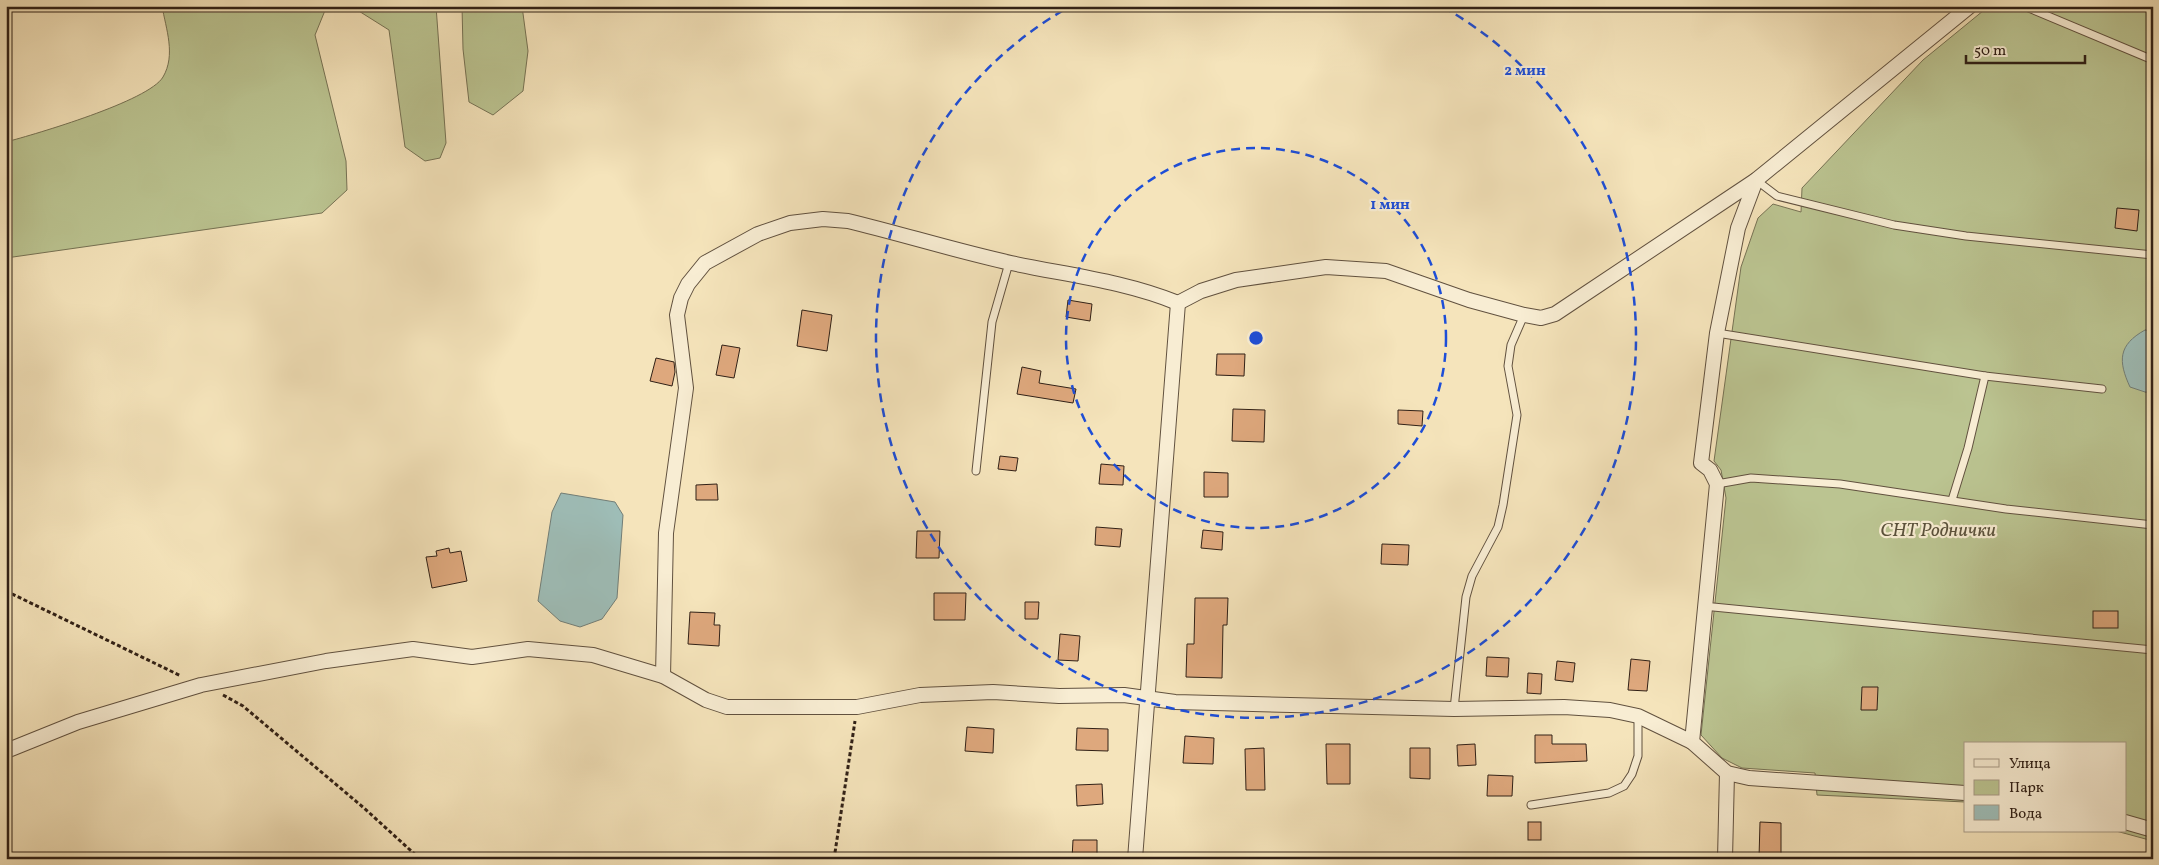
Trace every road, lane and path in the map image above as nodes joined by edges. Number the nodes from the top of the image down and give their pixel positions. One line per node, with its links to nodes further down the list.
1 (1970, 6): 4 (street)
2 (2024, 6): 3 (lane)
3 (2153, 60)
4 (1756, 180): 5 (lane); 8 (street); 9 (street)
5 (2153, 255)
6 (1009, 263): 7 (street); 12 (lane); 19 (street)
7 (1178, 303): 8 (street); 21 (street)
8 (1524, 315): 23 (lane)
9 (1717, 333): 10 (lane); 13 (street)
10 (1984, 376): 11 (lane); 14 (lane)
11 (2102, 389)
12 (976, 471)
13 (1717, 484): 14 (lane); 17 (street)
14 (1952, 500): 15 (lane)
15 (2153, 525)
16 (6, 592): 20 (path)
17 (1703, 606): 18 (lane); 25 (street)
18 (2153, 650)
19 (663, 676): 20 (street); 22 (street)
20 (201, 685): 26 (street); 32 (path)
21 (1147, 700): 22 (street); 23 (street); 34 (street)
22 (857, 707): 33 (path)
23 (1454, 710): 24 (street)
24 (1638, 716): 25 (street); 29 (lane)
25 (1692, 742): 27 (street)
26 (6, 750)
27 (1727, 772): 28 (street); 35 (street)
28 (1964, 793)
29 (1531, 805)
30 (2126, 822): 31 (street)
31 (2153, 830)
32 (420, 859)
33 (834, 859)
34 (1135, 859)
35 (1725, 859)

